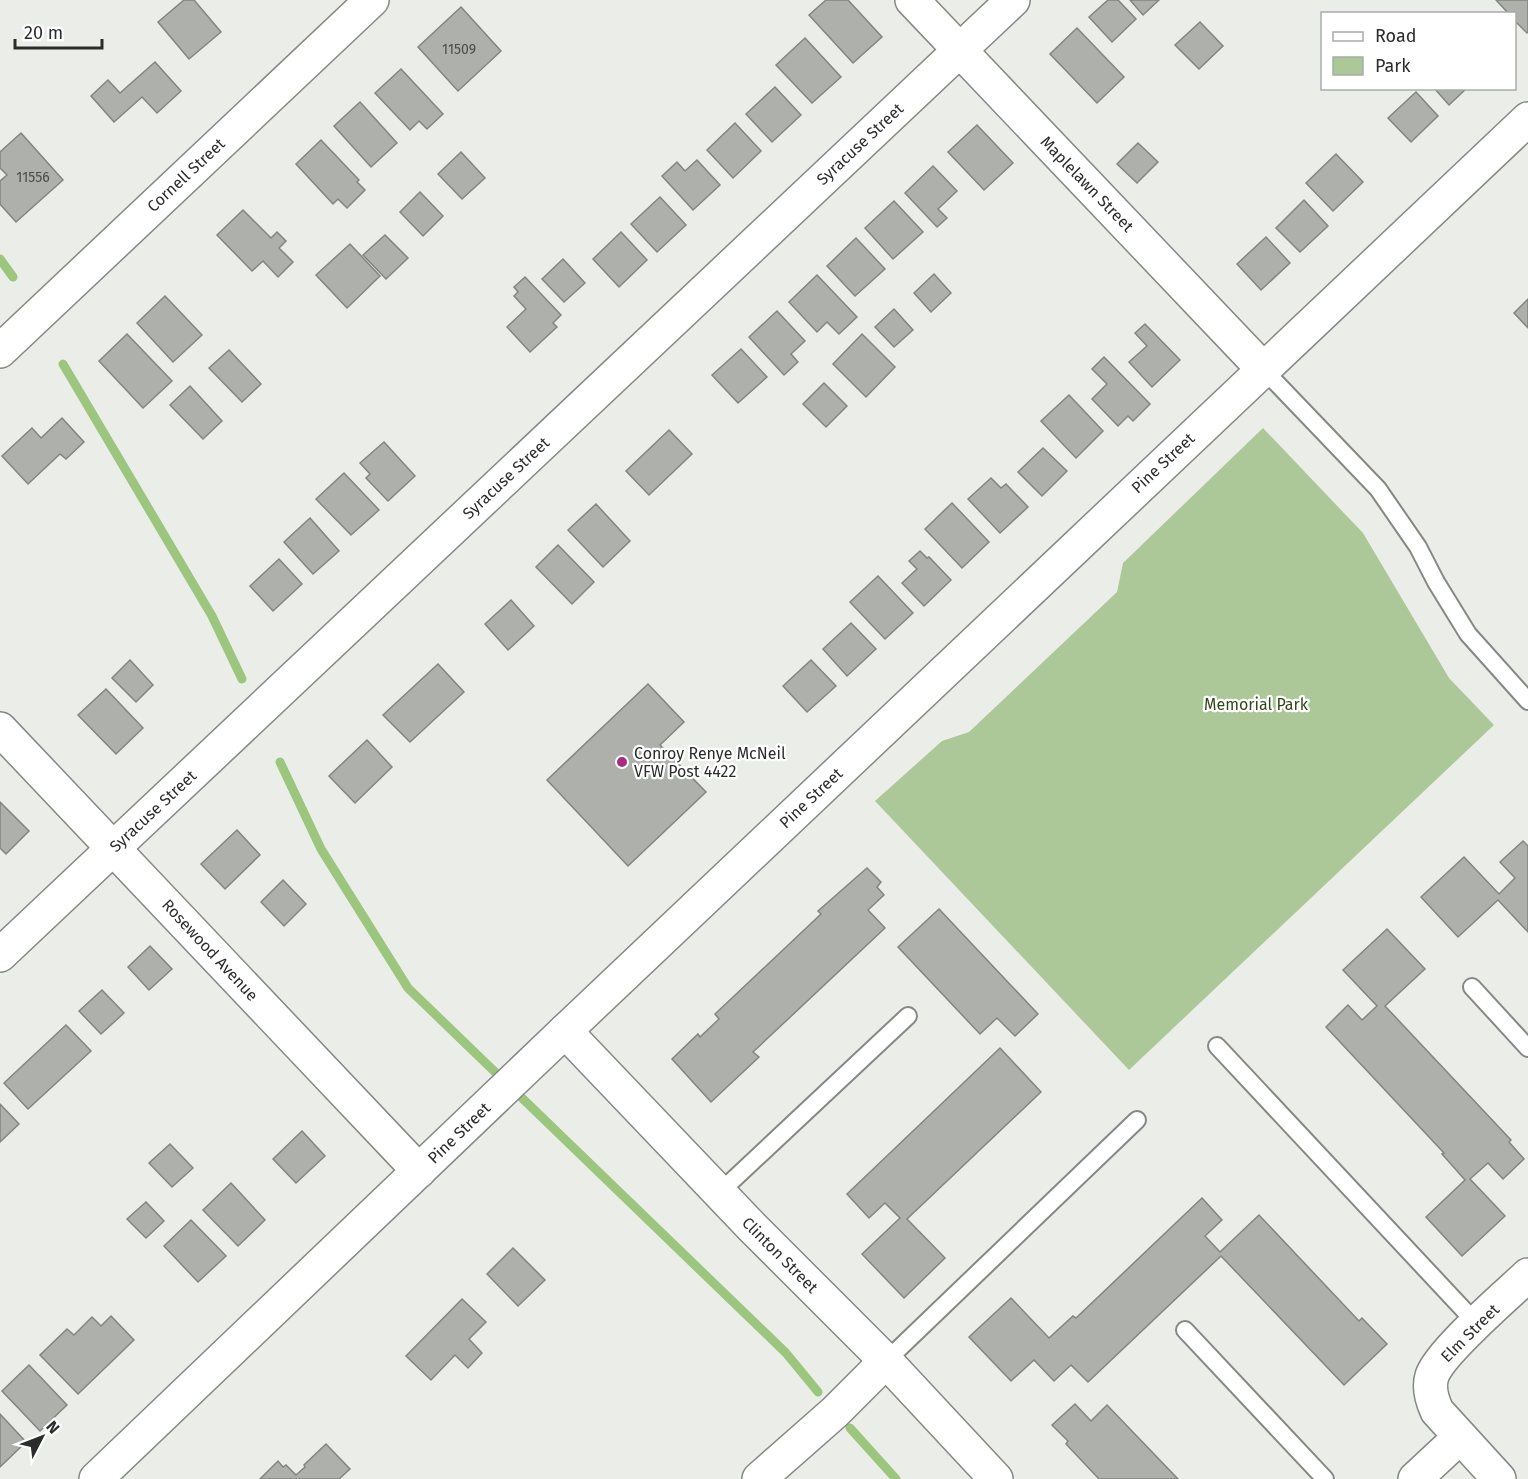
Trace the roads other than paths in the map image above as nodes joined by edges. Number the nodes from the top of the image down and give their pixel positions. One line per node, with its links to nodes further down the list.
1 (372, 0): 6 (street, Cornell Street)
2 (912, 0): 4 (street, Maplelawn Street)
3 (1013, 0): 4 (street, Syracuse Street)
4 (959, 50): 7 (street, Maplelawn Street); 10 (street, Syracuse Street)
5 (1528, 118): 7 (street, Pine Street)
6 (0, 351)
7 (1263, 369): 8 (lane); 14 (street, Pine Street)
8 (1528, 701)
9 (0, 729): 10 (street, Rosewood Avenue)
10 (113, 848): 11 (street, Syracuse Street); 18 (street, Rosewood Avenue)
11 (0, 955)
12 (1472, 987): 16 (lane)
13 (908, 1016): 19 (lane)
14 (565, 1031): 18 (street, Pine Street); 19 (street, Clinton Street)
15 (1217, 1046): 21 (lane)
16 (1528, 1048)
17 (1137, 1120): 23 (lane)
18 (419, 1171): 25 (street, Pine Street)
19 (719, 1193): 23 (street, Clinton Street)
20 (1528, 1275): 21 (street, Elm Street)
21 (1477, 1324): 24 (street, Elm Street)
22 (1185, 1330): 28 (lane)
23 (886, 1361): 26 (street); 27 (street, Clinton Street)
24 (1460, 1437): 29 (street); 30 (street, Elm Street)
25 (96, 1479)
26 (759, 1479)
27 (996, 1479)
28 (1325, 1479)
29 (1415, 1479)
30 (1498, 1479)

